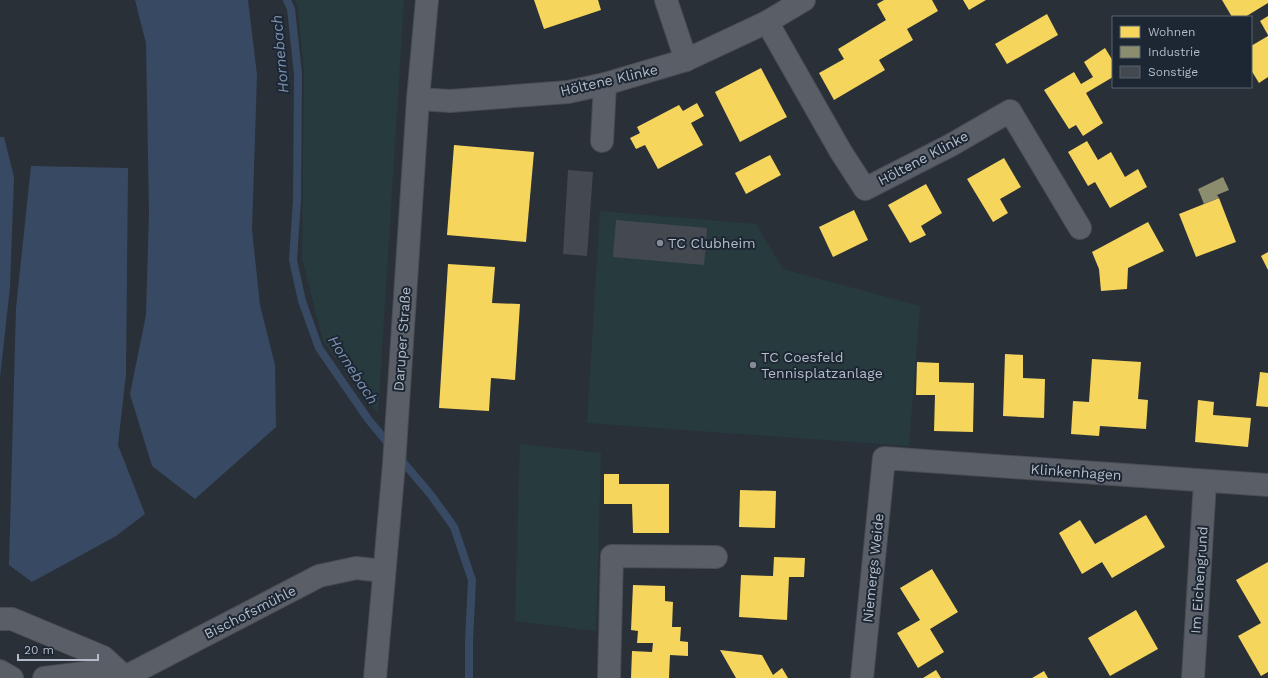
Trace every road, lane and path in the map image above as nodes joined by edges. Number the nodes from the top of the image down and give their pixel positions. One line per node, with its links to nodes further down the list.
1 (427, 0): 7 (street, Daruper Straße)
2 (666, 0): 5 (street)
3 (804, 0): 4 (street, Höltene Klinke)
4 (767, 22): 5 (street, Höltene Klinke); 9 (street, Höltene Klinke)
5 (686, 60): 6 (street, Höltene Klinke)
6 (605, 84): 7 (street, Höltene Klinke); 8 (street)
7 (418, 100): 14 (street, Daruper Straße)
8 (602, 141)
9 (1080, 228)
10 (884, 458): 11 (street, Klinkenhagen); 22 (street, Niemergs Weide)
11 (1205, 482): 12 (street, Klinkenhagen); 23 (street, Im Eichengrund)
12 (1268, 485)
13 (716, 557): 21 (street)
14 (384, 571): 19 (street, Bischofsmühle); 20 (street, Daruper Straße)
15 (0, 619): 19 (street)
16 (0, 670): 17 (street)
17 (12, 678)
18 (44, 678): 19 (street)
19 (124, 678)
20 (374, 678)
21 (609, 678)
22 (862, 678)
23 (1193, 678)

